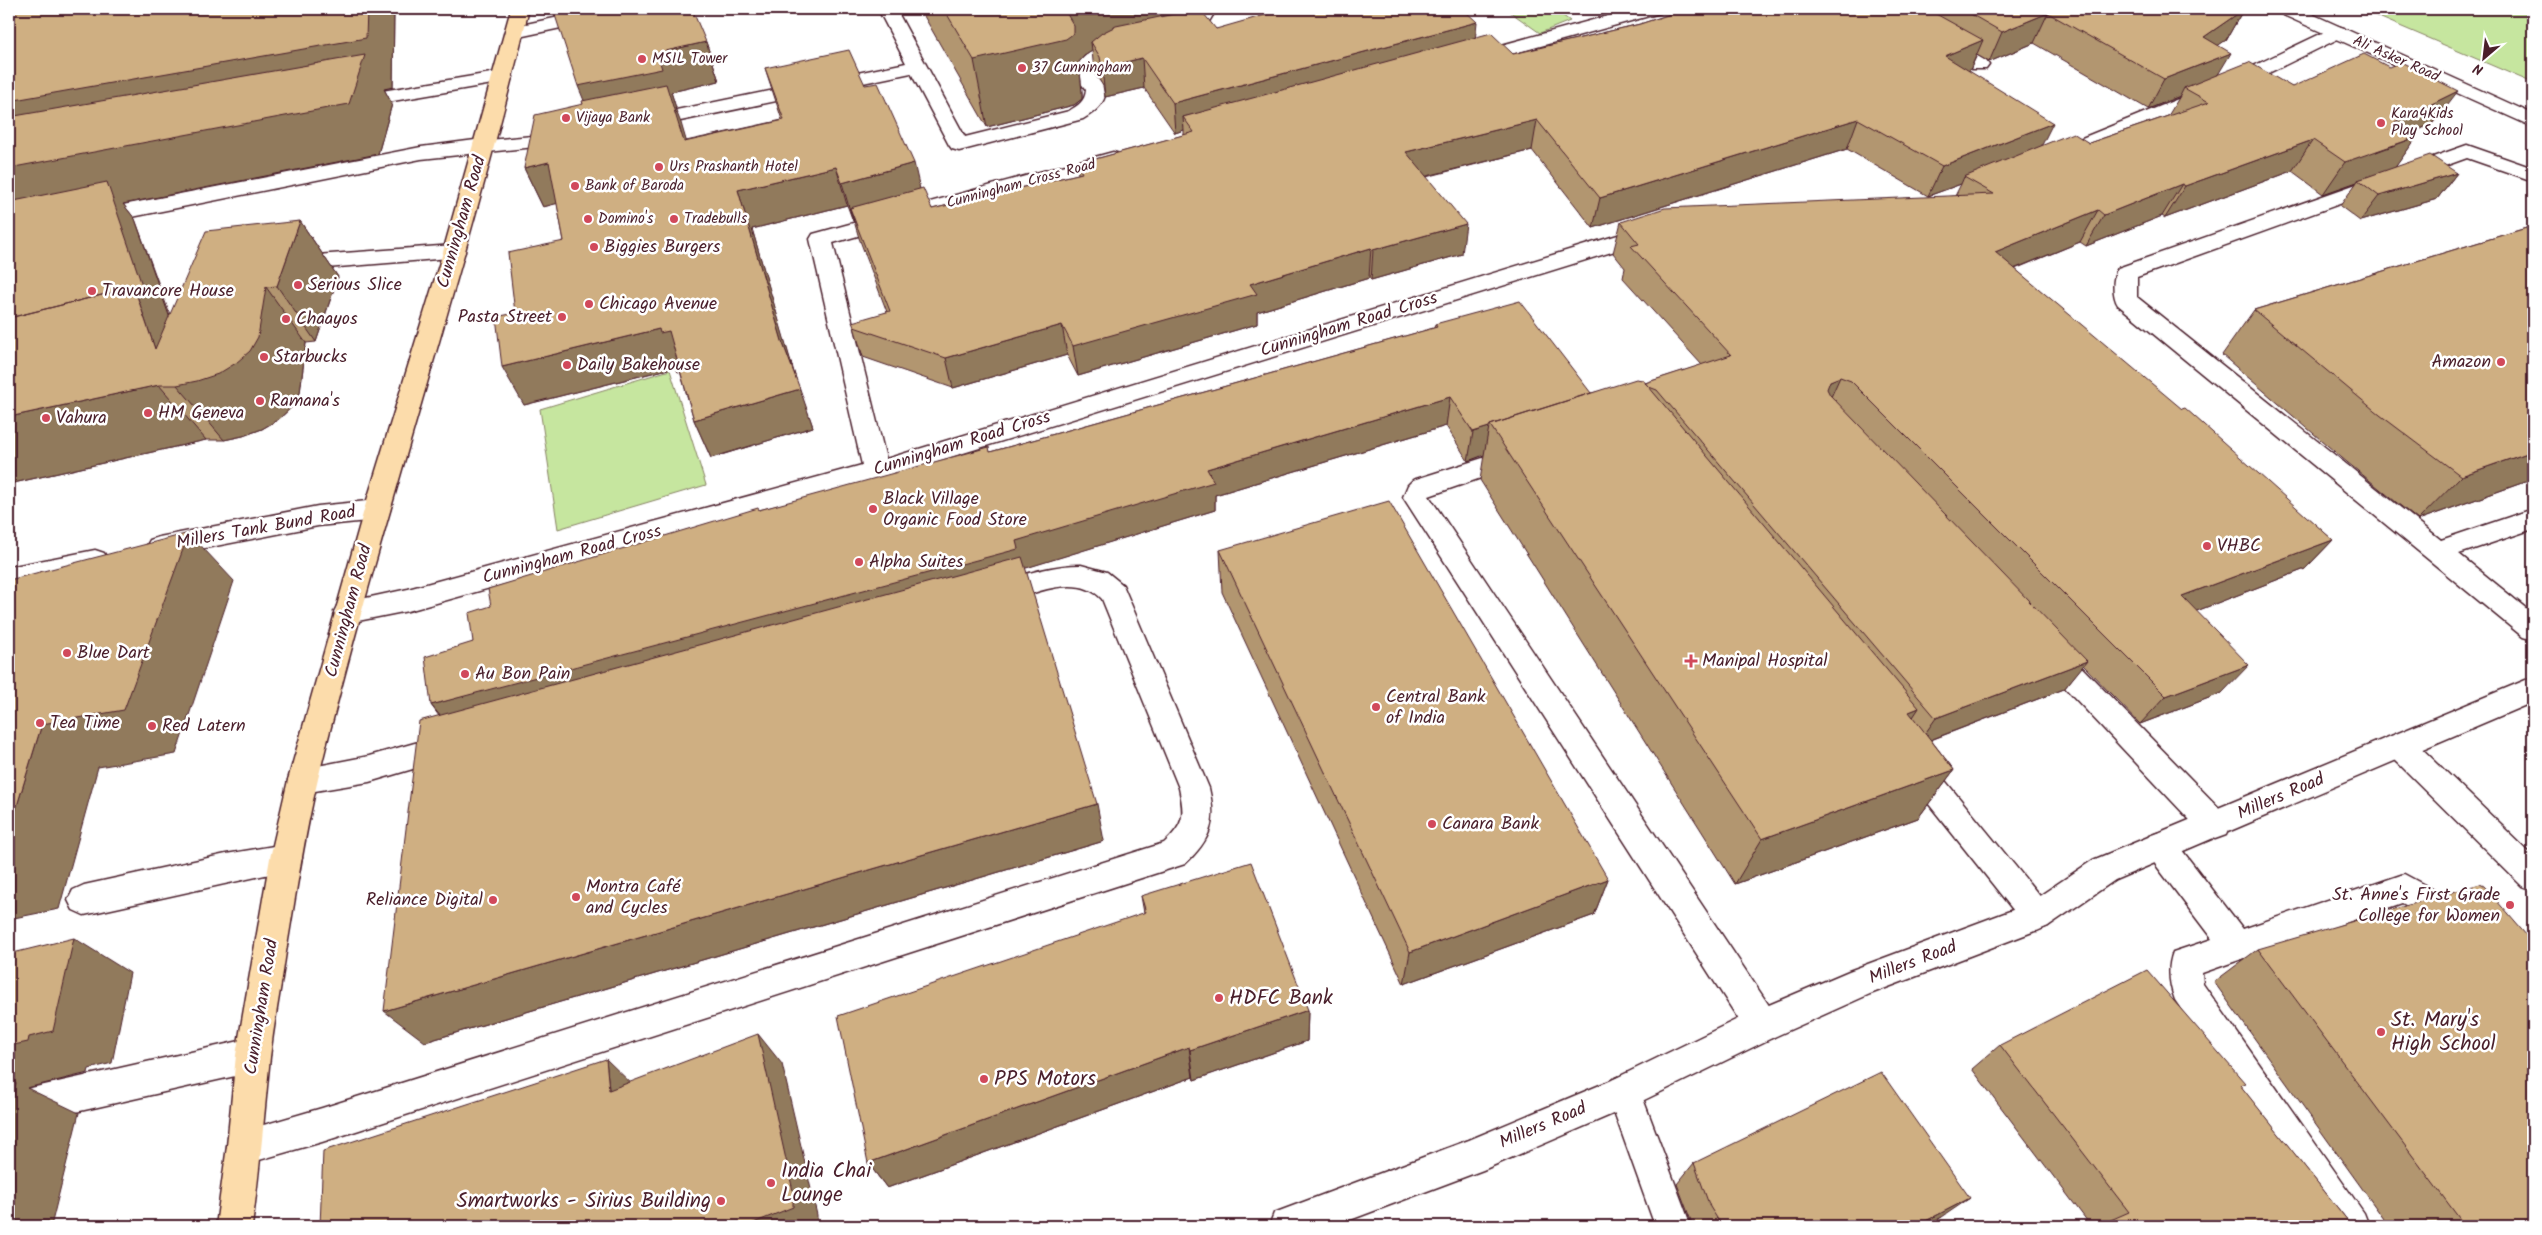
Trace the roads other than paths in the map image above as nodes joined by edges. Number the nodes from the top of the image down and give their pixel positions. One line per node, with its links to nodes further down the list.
1 (622, 9): 7 (street)
2 (887, 9): 11 (street)
3 (1201, 9): 11 (street)
4 (1653, 9): 9 (street)
5 (1883, 9): 10 (street)
6 (2286, 9): 8 (street, Ali Asker Road)
7 (517, 20): 12 (main road, Cunningham Road)
8 (2337, 32): 14 (street, Ali Asker Road); 19 (street)
9 (1452, 64)
10 (1979, 65)
11 (917, 66): 15 (street)
12 (503, 77): 13 (street); 17 (main road, Cunningham Road)
13 (336, 105)
14 (2533, 121)
15 (626, 126)
16 (588, 134): 17 (street)
17 (483, 146): 21 (street); 23 (main road, Cunningham Road)
18 (1136, 152): 26 (street, Cunningham Cross Road)
19 (2029, 166)
20 (2533, 175): 29 (street)
21 (76, 221)
22 (1672, 227): 26 (street, Cunningham Road Cross)
23 (454, 252): 24 (street); 27 (main road, Cunningham Road)
24 (264, 266)
25 (1544, 447): 48 (street)
26 (876, 471): 32 (street, Cunningham Road Cross)
27 (377, 510): 30 (street, Millers Tank Bund Road); 32 (main road, Cunningham Road)
28 (2533, 519): 29 (street)
29 (2438, 551): 33 (street)
30 (9, 577)
31 (971, 602): 52 (street)
32 (348, 612): 39 (main road, Cunningham Road)
33 (2533, 629)
34 (2032, 634): 40 (street)
35 (2533, 688): 38 (street, Millers Road)
36 (480, 738): 39 (street)
37 (1897, 743): 45 (street)
38 (2400, 746): 40 (street, Millers Road); 43 (street)
39 (303, 780): 42 (main road, Cunningham Road)
40 (2215, 825): 41 (street, Millers Road)
41 (2160, 846): 45 (street, Millers Road); 47 (street)
42 (286, 858): 44 (street); 49 (main road, Cunningham Road)
43 (2533, 876)
44 (84, 900)
45 (2037, 916): 48 (street, Millers Road)
46 (2478, 938): 47 (street)
47 (2236, 947): 56 (street)
48 (1762, 1025): 50 (street, Millers Road)
49 (253, 1055): 51 (street); 52 (main road, Cunningham Road)
50 (1624, 1092): 54 (street, Millers Road); 55 (street)
51 (9, 1110)
52 (245, 1146): 53 (main road, Cunningham Road)
53 (234, 1226)
54 (1287, 1226)
55 (1673, 1226)
56 (2351, 1226)

